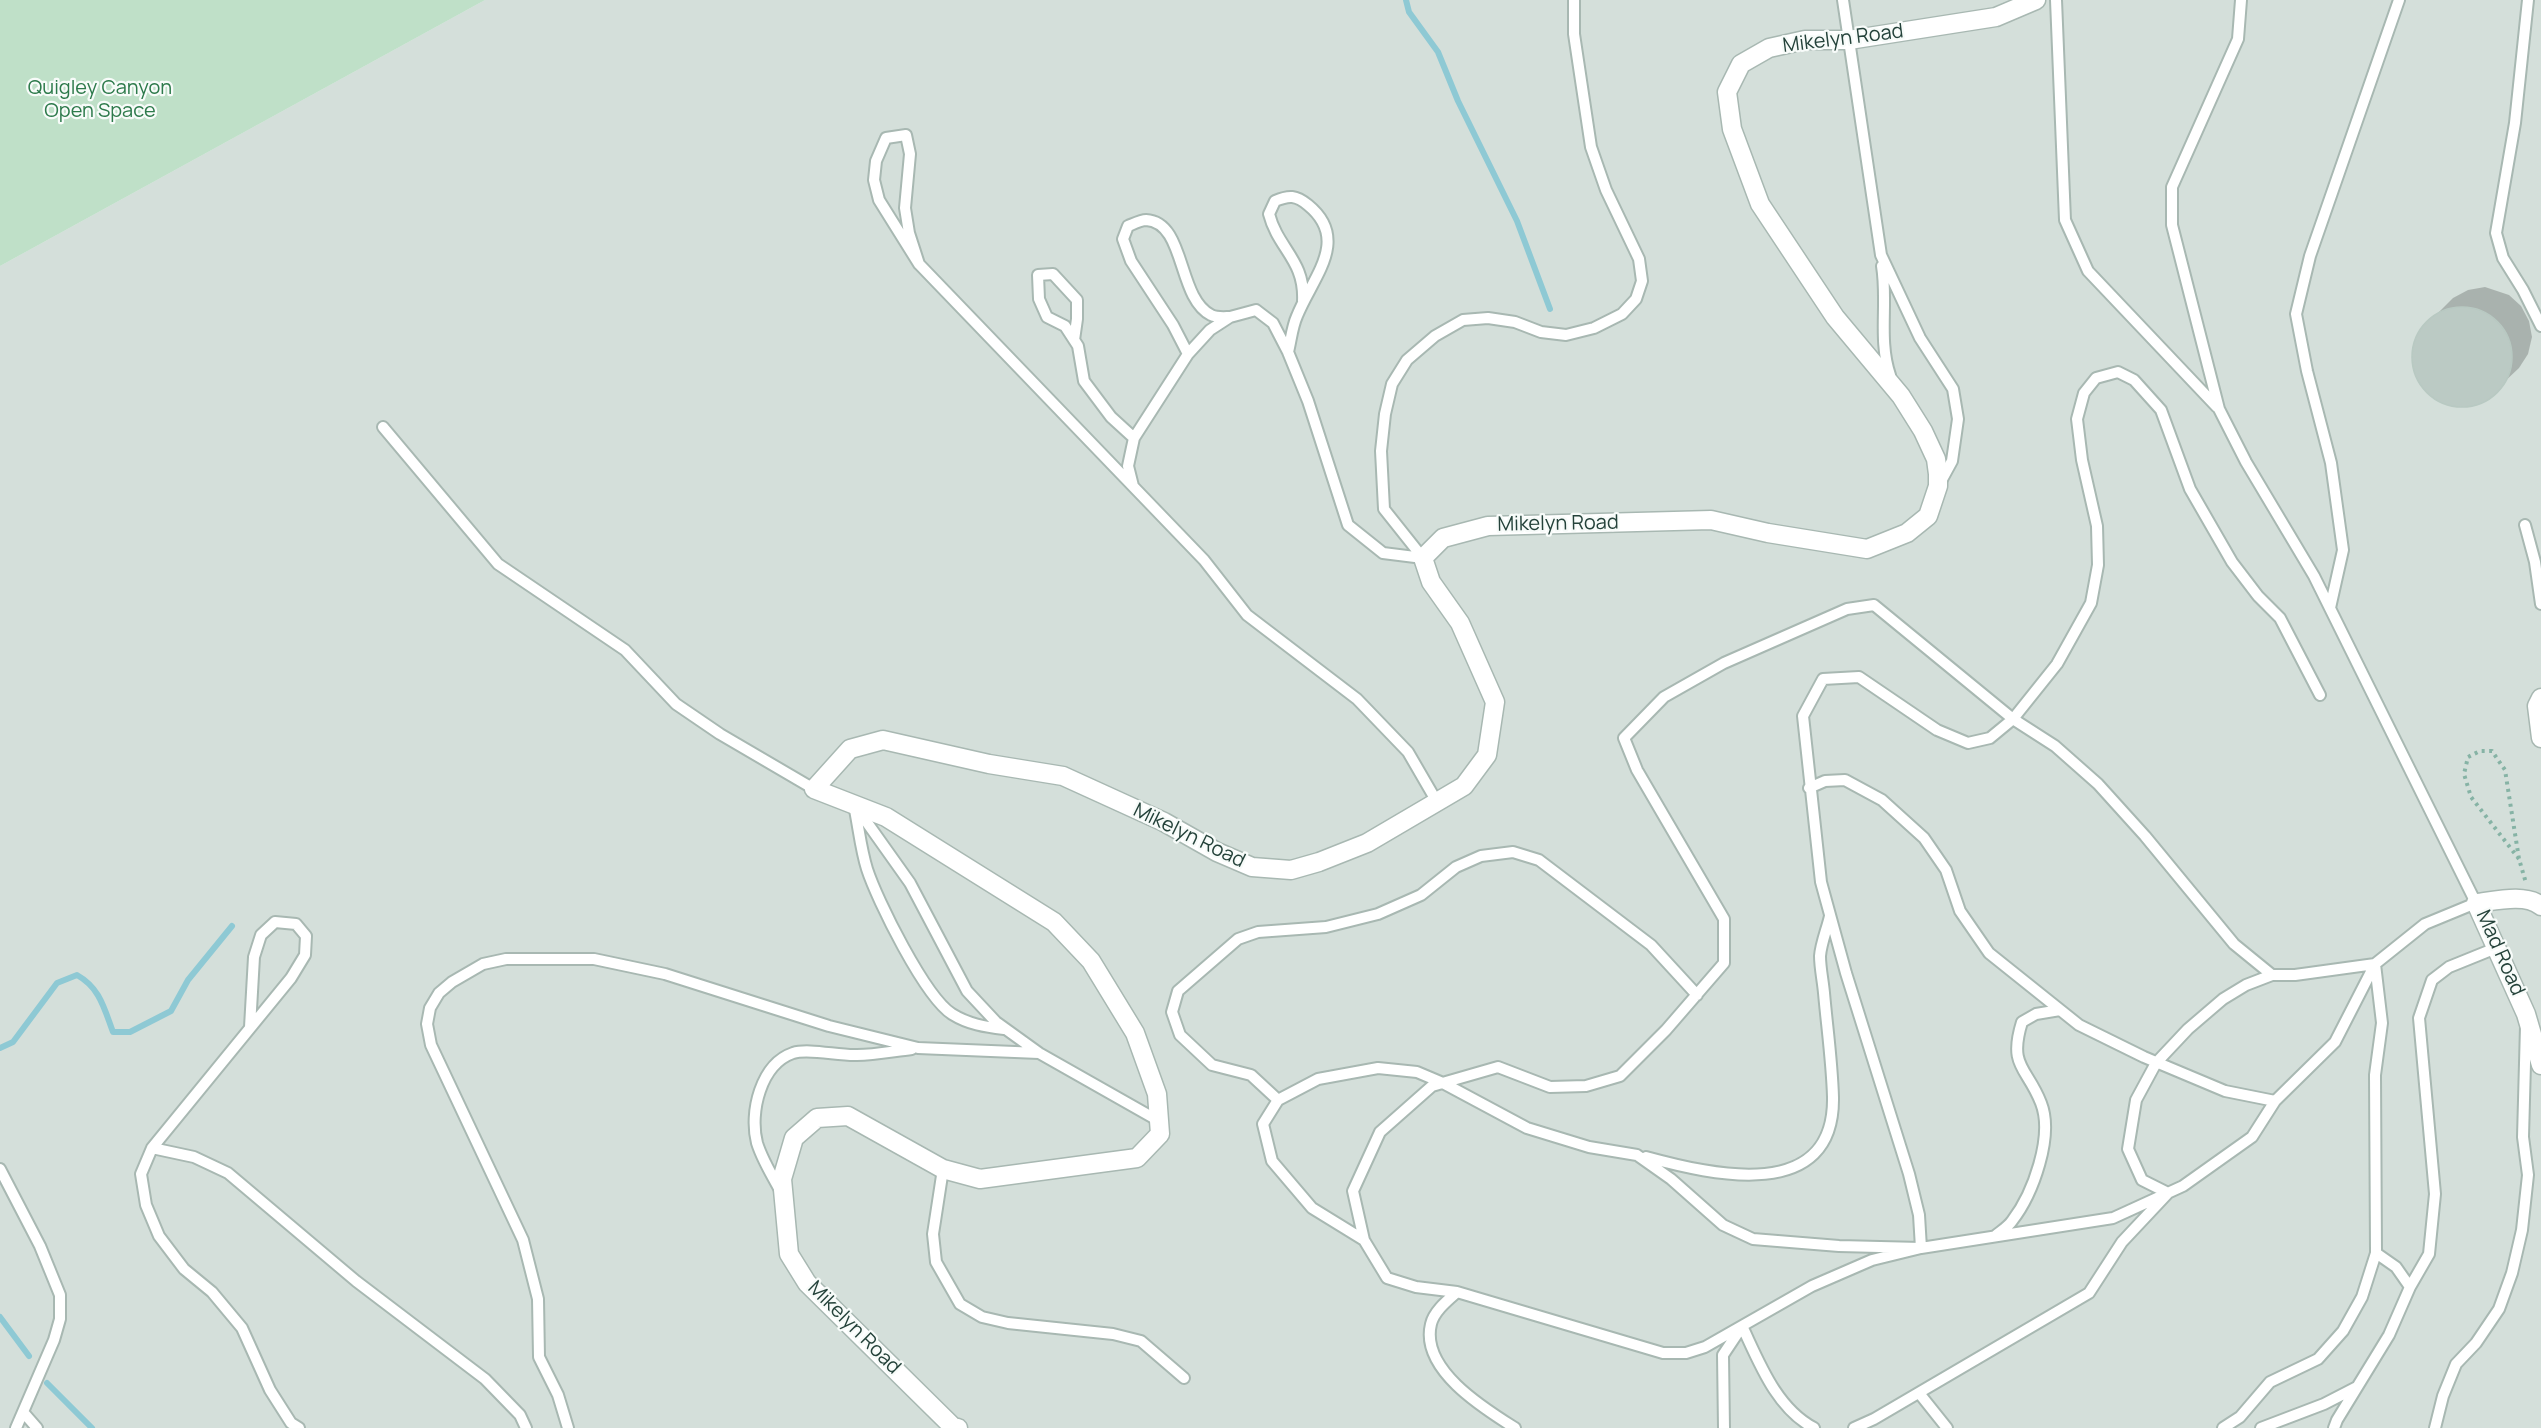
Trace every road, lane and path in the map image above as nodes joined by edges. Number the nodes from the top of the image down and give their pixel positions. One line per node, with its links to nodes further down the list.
1 (1574, 0): 25 (lane)
2 (1844, 0): 8 (lane)
3 (2036, 0): 8 (street, Mikelyn Road)
4 (2056, 0): 18 (lane)
5 (2241, 0): 18 (lane)
6 (2399, 0): 28 (lane)
7 (2528, 0): 13 (lane)
8 (1849, 40): 9 (lane); 17 (street, Mikelyn Road)
9 (1881, 255): 17 (lane); 22 (lane)
10 (919, 264): 10 (lane); 21 (lane)
11 (1304, 301): 11 (lane); 15 (lane)
12 (1230, 317): 15 (lane); 16 (lane); 16 (lane)
13 (2541, 326)
14 (1074, 340): 14 (lane); 20 (lane)
15 (1288, 352): 25 (lane)
16 (1188, 354): 20 (lane)
17 (1893, 387): 22 (street, Mikelyn Road)
18 (2219, 409): 28 (lane)
19 (383, 427): 34 (lane)
20 (1134, 438): 21 (lane)
21 (1133, 486): 35 (lane)
22 (1938, 486): 25 (street, Mikelyn Road)
23 (2524, 525): 26 (lane)
24 (2541, 546): 26 (lane)
25 (1423, 558): 35 (street, Mikelyn Road)
26 (2535, 562): 27 (lane)
27 (2541, 604)
28 (2330, 608): 38 (lane)
29 (2320, 695): 31 (lane)
30 (2541, 698): 32 (street)
31 (2013, 719): 33 (lane); 43 (lane); 44 (lane)
32 (2541, 738)
33 (1809, 788): 40 (lane); 45 (lane)
34 (814, 789): 35 (street, Mikelyn Road); 36 (street, Mikelyn Road)
35 (1437, 802)
36 (854, 804): 48 (lane); 48 (lane); 56 (street, Mikelyn Road)
37 (2520, 859): 37 (path); 39 (path)
38 (2476, 903): 39 (street, Mad Road); 41 (street, Mad Road); 42 (lane)
39 (2536, 904)
40 (1830, 916): 58 (lane); 65 (lane)
41 (2496, 948): 46 (street, Mad Road); 67 (lane)
42 (2375, 964): 43 (lane); 55 (lane); 66 (lane)
43 (2271, 975): 51 (lane)
44 (1697, 995): 53 (lane); 54 (lane)
45 (2060, 1010): 51 (lane); 63 (lane)
46 (2526, 1014): 52 (street, Mad Road); 88 (lane)
47 (250, 1027): 47 (lane); 57 (lane)
48 (1006, 1029): 50 (lane)
49 (918, 1048): 50 (lane); 62 (lane); 79 (lane)
50 (1038, 1053): 56 (lane)
51 (2156, 1063): 55 (lane); 61 (lane)
52 (2541, 1065)
53 (1443, 1083): 54 (lane); 58 (lane); 64 (lane)
54 (1278, 1100): 64 (lane)
55 (2275, 1101): 61 (lane)
56 (1159, 1121): 60 (street, Mikelyn Road)
57 (152, 1148): 77 (lane); 78 (lane)
58 (1637, 1155): 65 (lane)
59 (0, 1169): 73 (lane)
60 (943, 1169): 62 (street, Mikelyn Road); 70 (lane)
61 (2168, 1193): 63 (lane); 72 (lane)
62 (783, 1195): 80 (street, Mikelyn Road)
63 (1995, 1236): 65 (lane)
64 (1364, 1240): 68 (lane)
65 (1921, 1248): 69 (lane)
66 (2376, 1253): 67 (lane); 86 (lane)
67 (2410, 1287): 71 (lane)
68 (1457, 1292): 69 (lane); 81 (lane)
69 (1742, 1326): 82 (lane); 83 (lane)
70 (1184, 1378)
71 (2357, 1387): 74 (lane); 87 (lane)
72 (1919, 1393): 84 (lane); 85 (lane)
73 (23, 1412): 75 (lane); 76 (lane)
74 (2338, 1425)
75 (16, 1428)
76 (37, 1428)
77 (299, 1428)
78 (526, 1428)
79 (568, 1428)
80 (958, 1428)
81 (1515, 1428)
82 (1724, 1428)
83 (1814, 1428)
84 (1854, 1428)
85 (1947, 1428)
86 (2223, 1428)
87 (2261, 1428)
88 (2435, 1428)

